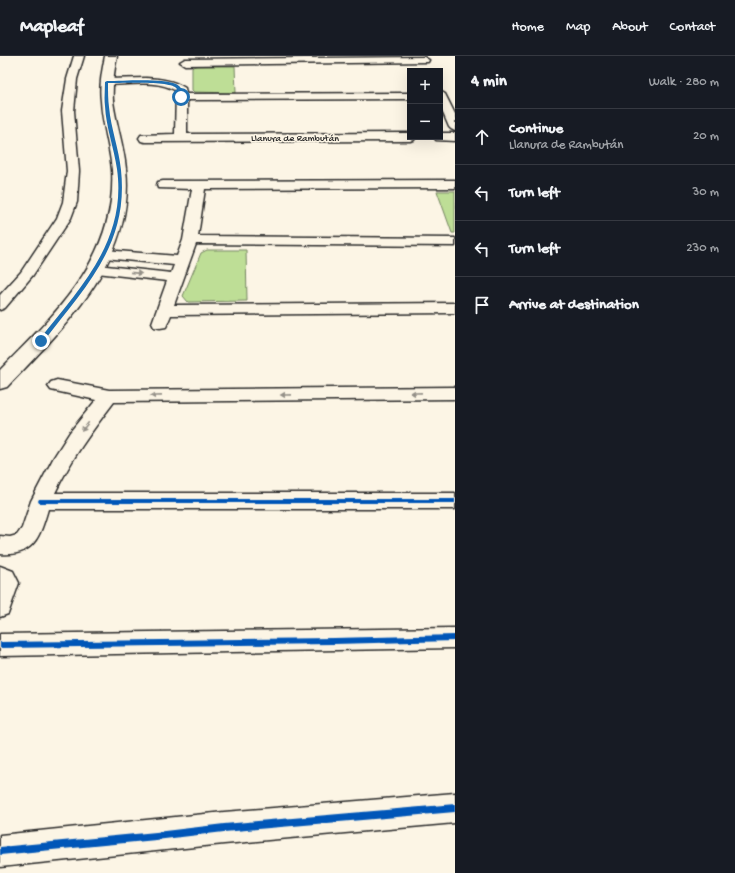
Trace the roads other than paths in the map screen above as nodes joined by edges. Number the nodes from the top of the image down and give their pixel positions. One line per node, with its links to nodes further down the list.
1 (79, 56): 25 (street)
2 (111, 56): 6 (street)
3 (423, 58): 4 (street); 5 (street)
4 (428, 68)
5 (175, 70): 6 (street); 8 (street)
6 (107, 78): 21 (street)
7 (407, 96): 8 (street)
8 (181, 97): 15 (street)
9 (443, 101): 10 (street)
10 (455, 127)
11 (407, 137): 15 (street, Llanura de Rambután)
12 (443, 137): 13 (street)
13 (455, 137)
14 (145, 138): 15 (street, Llanura de Rambután)
15 (181, 138)
16 (455, 184): 18 (street)
17 (163, 185): 18 (street)
18 (199, 186): 19 (street)
19 (190, 240): 20 (street); 22 (street)
20 (455, 242)
21 (105, 254): 22 (street); 23 (street)
22 (183, 261): 24 (street)
23 (97, 269): 24 (street, one-way to 24); 27 (street)
24 (177, 278): 26 (street)
25 (0, 305)
26 (455, 308)
27 (0, 382)
28 (57, 386): 30 (street)
29 (455, 393): 30 (street, one-way to 30)
30 (109, 396): 31 (street, one-way to 31)
31 (41, 501): 32 (street); 33 (street)
32 (455, 501)
33 (0, 545)
34 (0, 575): 35 (street)
35 (0, 607)
36 (455, 638): 37 (street)
37 (0, 645)
38 (455, 808): 39 (street)
39 (0, 851)

